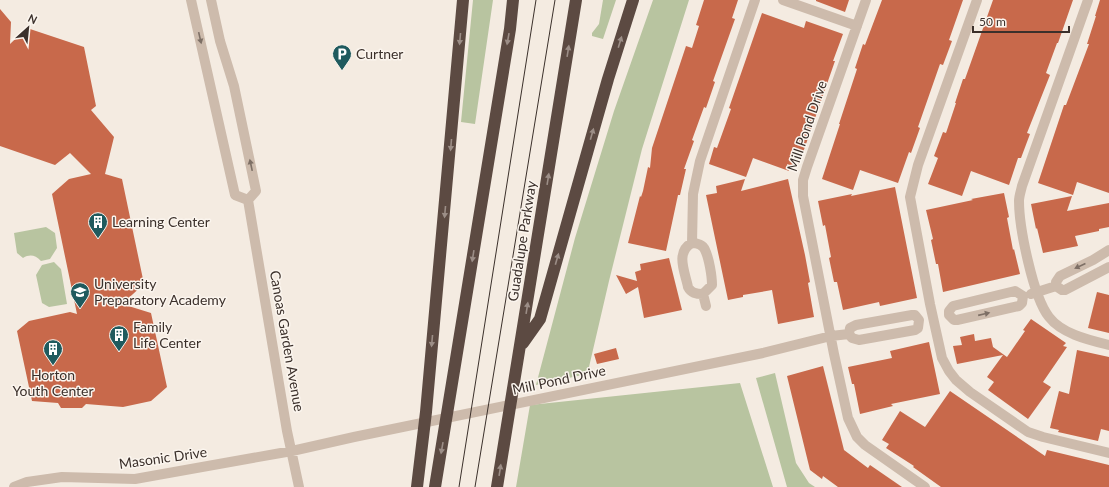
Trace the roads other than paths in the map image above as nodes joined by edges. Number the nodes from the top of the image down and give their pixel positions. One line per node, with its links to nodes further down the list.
1 (191, 0): 13 (street, one-way to 13)
2 (211, 0): 13 (street, one-way to 2)
3 (463, 0): 33 (highway, one-way to 33)
4 (513, 0): 34 (highway, one-way to 34)
5 (576, 0): 28 (highway, Guadalupe Parkway, one-way to 5)
6 (633, 0): 28 (highway, one-way to 6)
7 (755, 0): 14 (street)
8 (782, 0): 12 (street)
9 (866, 0): 12 (street, Mill Pond Drive)
10 (977, 0): 23 (street)
11 (1088, 0): 18 (street)
12 (857, 26): 26 (street, Mill Pond Drive)
13 (248, 200): 29 (street, Canoas Garden Avenue)
14 (692, 243): 19 (street); 19 (street)
15 (1109, 250): 17 (street, one-way to 17)
16 (1109, 267): 17 (street, Mill Pond Drive)
17 (1056, 286): 18 (street, Mill Pond Drive)
18 (1037, 292): 20 (street, Mill Pond Drive); 27 (street)
19 (703, 294): 21 (street)
20 (1023, 296): 22 (street, Mill Pond Drive); 22 (street, Mill Pond Drive, one-way to 20)
21 (706, 306)
22 (949, 315): 23 (street, Mill Pond Drive)
23 (934, 318): 24 (street, Mill Pond Drive); 30 (street)
24 (920, 320): 25 (street, Mill Pond Drive); 25 (street, Mill Pond Drive)
25 (848, 334): 26 (street, Mill Pond Drive)
26 (831, 336): 29 (street, Mill Pond Drive); 36 (street, Mill Pond Drive)
27 (1109, 345)
28 (521, 346): 35 (highway, Guadalupe Parkway, one-way to 28)
29 (292, 451): 31 (street, Masonic Drive); 32 (street, Canoas Garden Avenue)
30 (1109, 453)
31 (14, 487)
32 (299, 487)
33 (417, 487)
34 (435, 487)
35 (497, 487)
36 (925, 487)

